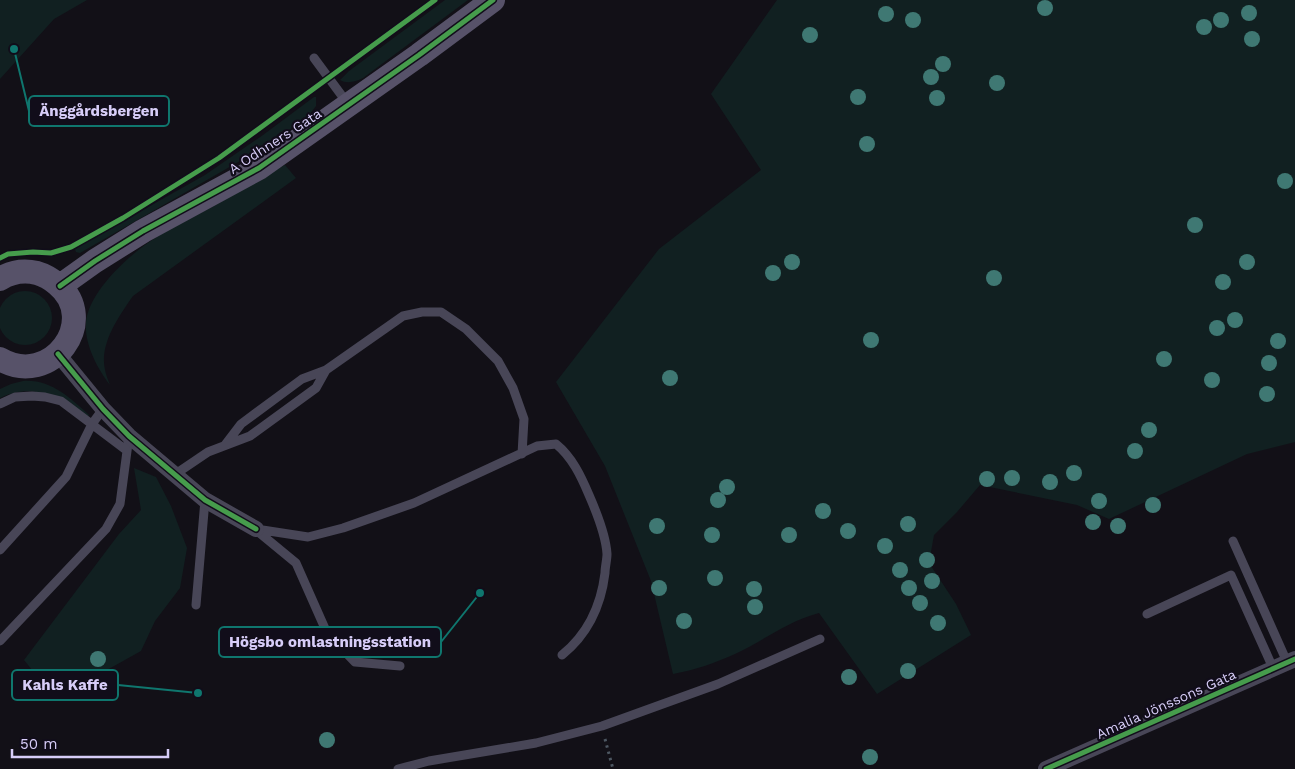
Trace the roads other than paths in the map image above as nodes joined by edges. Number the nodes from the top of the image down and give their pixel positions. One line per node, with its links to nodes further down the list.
1 (493, 0): 3 (street, A Odhners Gata)
2 (314, 58): 3 (lane)
3 (348, 105): 5 (street, A Odhners Gata)
4 (0, 279): 5 (street)
5 (60, 286): 6 (street)
6 (58, 354): 7 (street); 10 (street)
7 (0, 359)
8 (326, 370): 13 (lane); 13 (lane); 14 (lane)
9 (0, 404): 11 (lane)
10 (103, 409): 11 (lane); 12 (street)
11 (92, 424): 12 (lane); 19 (lane)
12 (127, 443): 15 (street); 23 (lane)
13 (226, 445): 15 (lane)
14 (522, 454): 17 (lane); 24 (lane)
15 (174, 475): 16 (street)
16 (206, 500): 17 (street); 20 (lane)
17 (256, 530): 26 (lane)
18 (1233, 541): 25 (lane)
19 (0, 550)
20 (196, 604)
21 (1147, 614): 25 (lane)
22 (820, 639): 27 (lane)
23 (0, 641)
24 (562, 655)
25 (1285, 663): 28 (street, Amalia Jönssons Gata)
26 (400, 666)
27 (398, 769)
28 (1046, 769)

